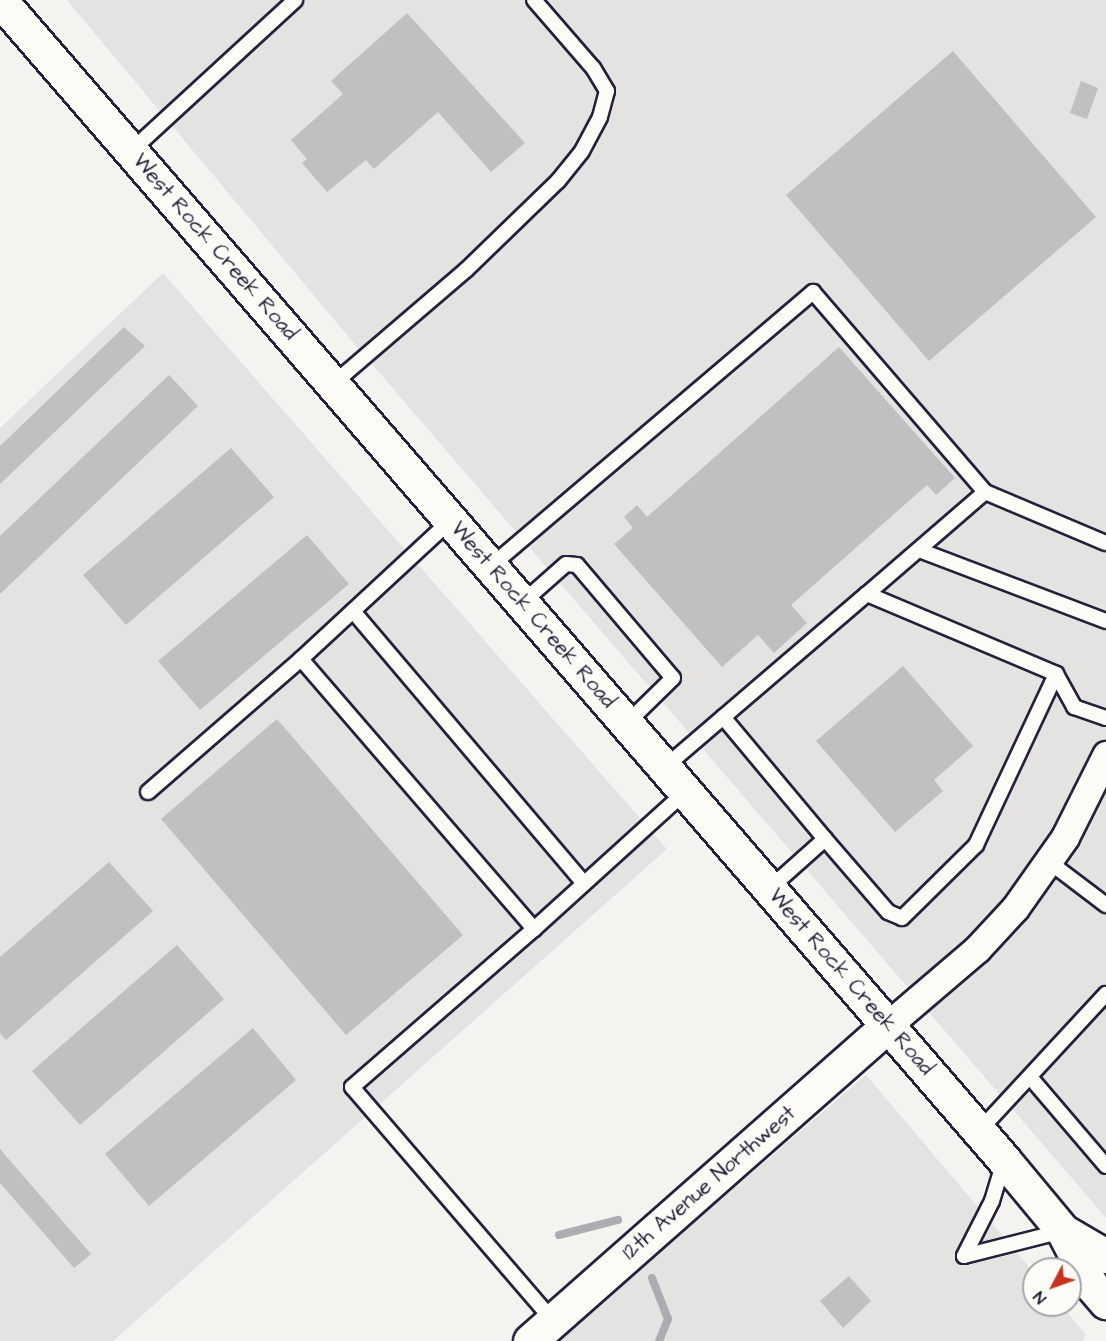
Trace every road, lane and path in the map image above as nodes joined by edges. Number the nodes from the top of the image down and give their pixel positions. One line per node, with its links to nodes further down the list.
1 (0, 0): 4 (main road, West Rock Creek Road)
2 (295, 0): 4 (lane)
3 (534, 0): 5 (lane)
4 (131, 151): 5 (main road, West Rock Creek Road)
5 (333, 384): 7 (main road, West Rock Creek Road)
6 (985, 492): 8 (lane); 9 (lane); 10 (lane)
7 (451, 520): 10 (main road, West Rock Creek Road); 13 (lane)
8 (1106, 543)
9 (919, 550): 11 (lane); 14 (lane)
10 (491, 566): 12 (main road, West Rock Creek Road)
11 (867, 594): 16 (lane); 17 (lane)
12 (524, 602): 19 (main road, West Rock Creek Road); 19 (lane)
13 (353, 611): 15 (lane); 25 (lane)
14 (1106, 621)
15 (301, 659): 22 (lane); 28 (lane)
16 (1056, 674): 18 (lane); 23 (lane)
17 (723, 717): 21 (lane); 23 (lane)
18 (1106, 718)
19 (627, 723): 21 (main road, West Rock Creek Road)
20 (1106, 755): 24 (street)
21 (675, 779): 25 (lane); 26 (main road, West Rock Creek Road)
22 (148, 792)
23 (825, 839): 26 (lane)
24 (1048, 861): 27 (lane); 30 (street)
25 (584, 883): 28 (lane)
26 (770, 888): 30 (main road, West Rock Creek Road)
27 (1106, 905)
28 (534, 929): 38 (lane)
29 (1106, 994): 31 (lane)
30 (888, 1025): 32 (main road, West Rock Creek Road); 38 (main road, 12th Avenue Northwest)
31 (1030, 1077): 32 (lane); 34 (lane)
32 (979, 1131): 33 (main road, West Rock Creek Road)
33 (1004, 1160): 35 (main road, West Rock Creek Road); 35 (lane)
34 (1106, 1166)
35 (1063, 1231): 36 (main road, West Rock Creek Road); 37 (main road, West Rock Creek Road)
36 (1106, 1256)
37 (1106, 1302)
38 (541, 1331)

